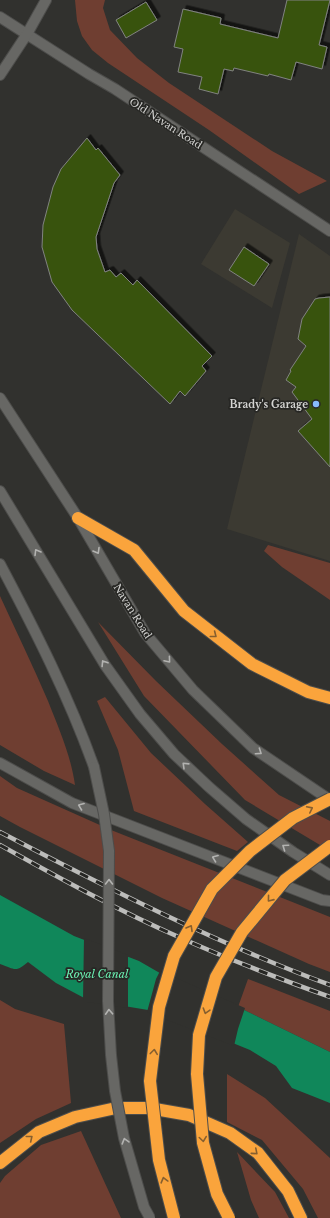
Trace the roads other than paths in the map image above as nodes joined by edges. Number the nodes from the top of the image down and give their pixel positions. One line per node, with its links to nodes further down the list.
1 (46, 0): 3 (main road)
2 (0, 17): 3 (main road, Old Navan Road)
3 (27, 34): 4 (main road); 5 (main road, Old Navan Road)
4 (0, 75)
5 (330, 231)
6 (0, 398): 8 (main road, Navan Road)
7 (0, 491): 14 (main road, one-way to 7)
8 (78, 518): 10 (highway, one-way to 10); 12 (main road, Navan Road, one-way to 12)
9 (0, 564): 17 (main road, one-way to 9, bridge)
10 (330, 698)
11 (0, 763): 15 (main road, one-way to 11)
12 (330, 799): 18 (highway, one-way to 12, bridge)
13 (330, 846): 19 (highway, one-way to 19, bridge)
14 (330, 875)
15 (330, 901)
16 (0, 1163): 20 (highway, one-way to 20)
17 (150, 1218)
18 (174, 1218)
19 (229, 1218)
20 (301, 1218)

